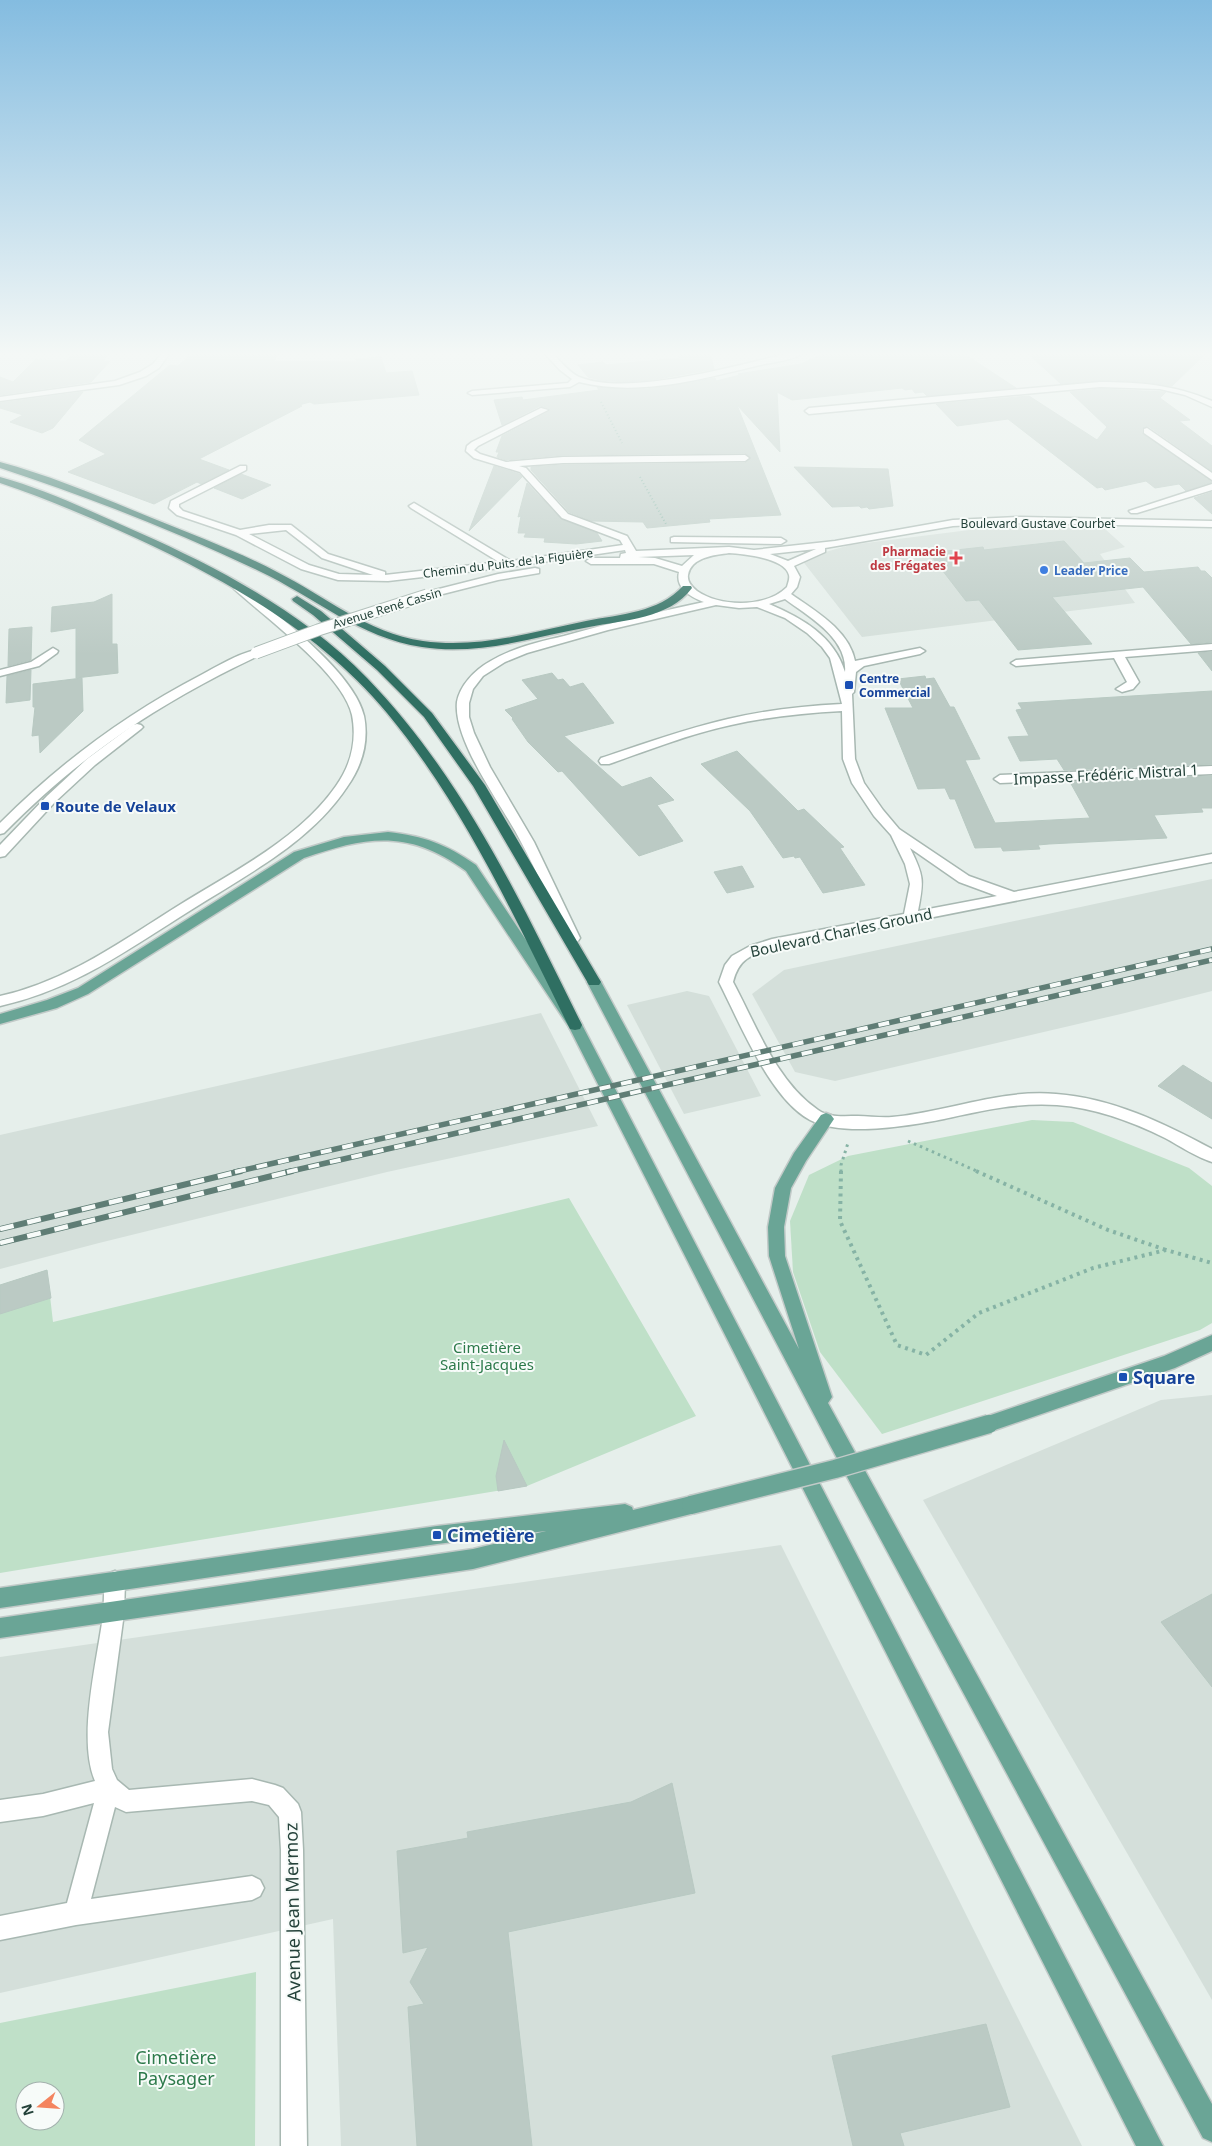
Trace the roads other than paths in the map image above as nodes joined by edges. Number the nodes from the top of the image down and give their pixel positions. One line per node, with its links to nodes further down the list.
1 (474, 454): 5 (street)
2 (1180, 454): 9 (street)
3 (745, 458): 4 (street)
4 (563, 460): 5 (street); 8 (street)
5 (508, 464): 8 (street)
6 (0, 466): 18 (highway)
7 (244, 468): 15 (street, Chemin du Puits de la Figuière)
8 (529, 476): 22 (street)
9 (1212, 477)
10 (0, 480): 27 (highway)
11 (1212, 487): 13 (street)
12 (414, 506): 23 (street)
13 (1134, 511)
14 (1212, 524): 17 (street, Boulevard Gustave Courbet)
15 (239, 533): 26 (street, Chemin du Puits de la Figuière); 26 (street, Chemin du Puits de la Figuière)
16 (674, 540): 17 (street)
17 (855, 540): 19 (street, Boulevard Gustave Courbet)
18 (199, 541): 28 (highway); 51 (highway)
19 (835, 544): 21 (street, Boulevard Gustave Courbet); 24 (street, Boulevard Gustave Courbet)
20 (715, 552): 21 (street, Avenue René Cassin); 22 (street, Avenue René Cassin); 25 (street)
21 (758, 552): 24 (street)
22 (631, 554): 23 (street, Chemin du Puits de la Figuière); 25 (street, Avenue René Cassin); 39 (street, Avenue René Cassin, bridge)
23 (509, 564): 26 (street, Chemin du Puits de la Figuière)
24 (787, 565): 29 (street)
25 (683, 570): 28 (street)
26 (388, 578)
27 (233, 582): 52 (street); 54 (highway)
28 (687, 588): 30 (street)
29 (785, 594): 31 (street); 37 (street)
30 (718, 602): 31 (street); 51 (street)
31 (759, 604): 41 (street)
32 (1212, 647): 35 (street)
33 (53, 650): 38 (street)
34 (920, 651): 37 (street)
35 (1118, 655): 36 (street); 40 (street)
36 (1016, 662)
37 (850, 672): 41 (street)
38 (0, 673)
39 (192, 684): 45 (street, Avenue René Cassin); 47 (street, Avenue René Cassin)
40 (1122, 689)
41 (847, 703): 42 (street); 46 (street)
42 (605, 762)
43 (1212, 770): 44 (street, Impasse Frédéric Mistral 1)
44 (1000, 779)
45 (0, 830)
46 (895, 832): 49 (street); 50 (street)
47 (0, 853)
48 (1212, 858): 49 (street, Boulevard Charles Ground)
49 (1014, 897): 50 (street, Boulevard Charles Ground)
50 (910, 916): 55 (street, Boulevard Charles Ground)
51 (594, 982): 60 (main road)
52 (0, 1001)
53 (0, 1019): 54 (main road)
54 (575, 1025): 73 (main road)
55 (826, 1119): 56 (street, Boulevard Charles Ground); 60 (main road)
56 (1212, 1156)
57 (1212, 1343): 59 (main road)
58 (1212, 1354): 59 (main road)
59 (1169, 1362): 61 (main road, bridge)
60 (838, 1442): 71 (main road)
61 (691, 1505): 62 (main road); 64 (main road)
62 (115, 1581): 63 (main road); 64 (street)
63 (0, 1598)
64 (114, 1613): 65 (main road); 66 (street)
65 (0, 1628)
66 (109, 1788): 67 (street); 69 (street); 72 (street, Avenue Jean Mermoz)
67 (0, 1811)
68 (252, 1888): 69 (street)
69 (76, 1913): 70 (street)
70 (0, 1928)
71 (1212, 2129)
72 (294, 2146)
73 (1150, 2146)

